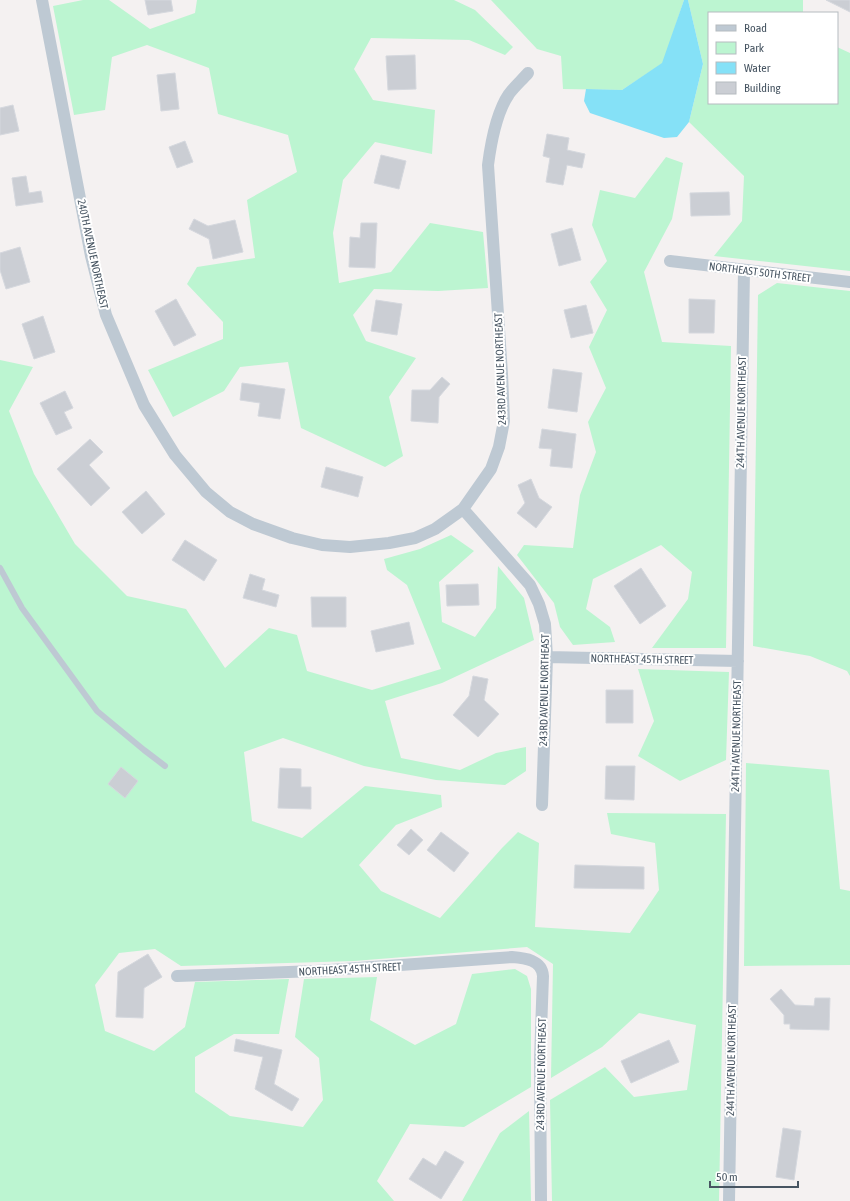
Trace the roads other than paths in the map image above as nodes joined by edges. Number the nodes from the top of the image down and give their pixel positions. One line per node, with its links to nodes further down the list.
1 (42, 0): 6 (street, 240TH AVENUE NORTHEAST)
2 (528, 73): 6 (street, 243RD AVENUE NORTHEAST)
3 (670, 262): 4 (street, NORTHEAST 50TH STREET)
4 (744, 270): 5 (street, NORTHEAST 50TH STREET); 9 (street, 244TH AVENUE NORTHEAST)
5 (850, 282)
6 (463, 509): 8 (street, 243RD AVENUE NORTHEAST)
7 (0, 568): 10 (lane)
8 (547, 657): 9 (street, NORTHEAST 45TH STREET); 11 (street, 243RD AVENUE NORTHEAST)
9 (738, 661): 15 (street, 244TH AVENUE NORTHEAST)
10 (165, 766)
11 (542, 806)
12 (523, 958): 13 (street, NORTHEAST 45TH STREET); 14 (street, 243RD AVENUE NORTHEAST)
13 (178, 976)
14 (541, 1201)
15 (729, 1201)

